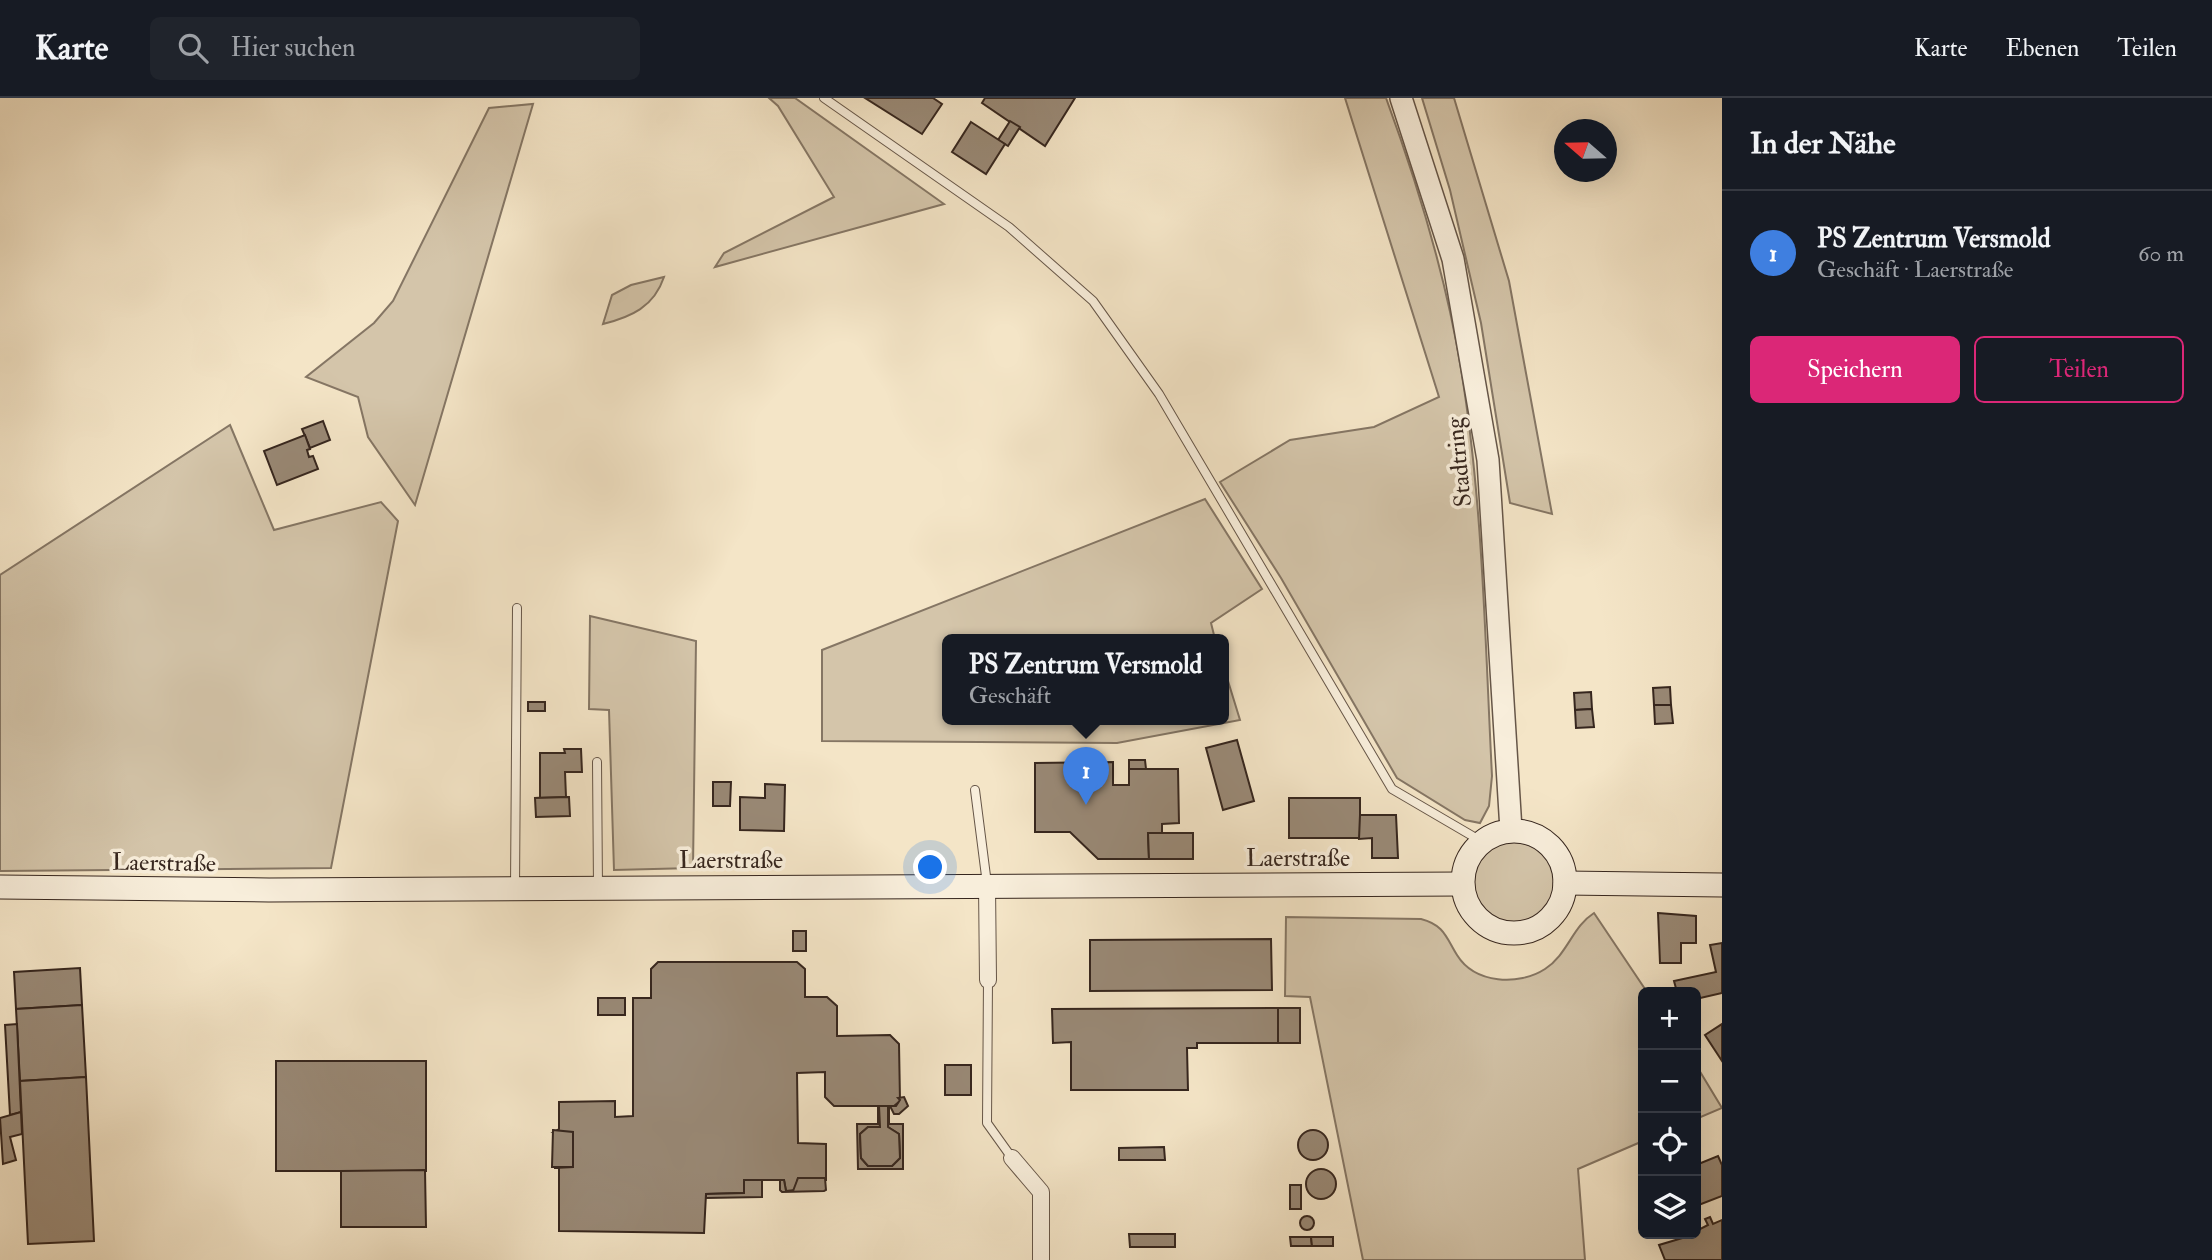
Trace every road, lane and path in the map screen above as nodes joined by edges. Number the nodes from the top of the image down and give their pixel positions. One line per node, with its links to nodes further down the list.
1 (824, 98): 7 (lane)
2 (1401, 98): 6 (street, Stadtring)
3 (517, 608): 14 (lane)
4 (597, 762): 13 (lane)
5 (975, 790): 10 (lane)
6 (1511, 831): 7 (main road); 8 (main road)
7 (1481, 841): 9 (main road)
8 (1565, 883): 9 (main road); 11 (main road)
9 (1462, 884): 10 (main road, Laerstraße)
10 (987, 885): 13 (main road, Laerstraße); 15 (street)
11 (1722, 885)
12 (0, 887): 14 (main road, Laerstraße)
13 (598, 887): 14 (main road, Laerstraße)
14 (515, 888)
15 (988, 979): 16 (lane)
16 (1012, 1158): 17 (street)
17 (1041, 1260)

